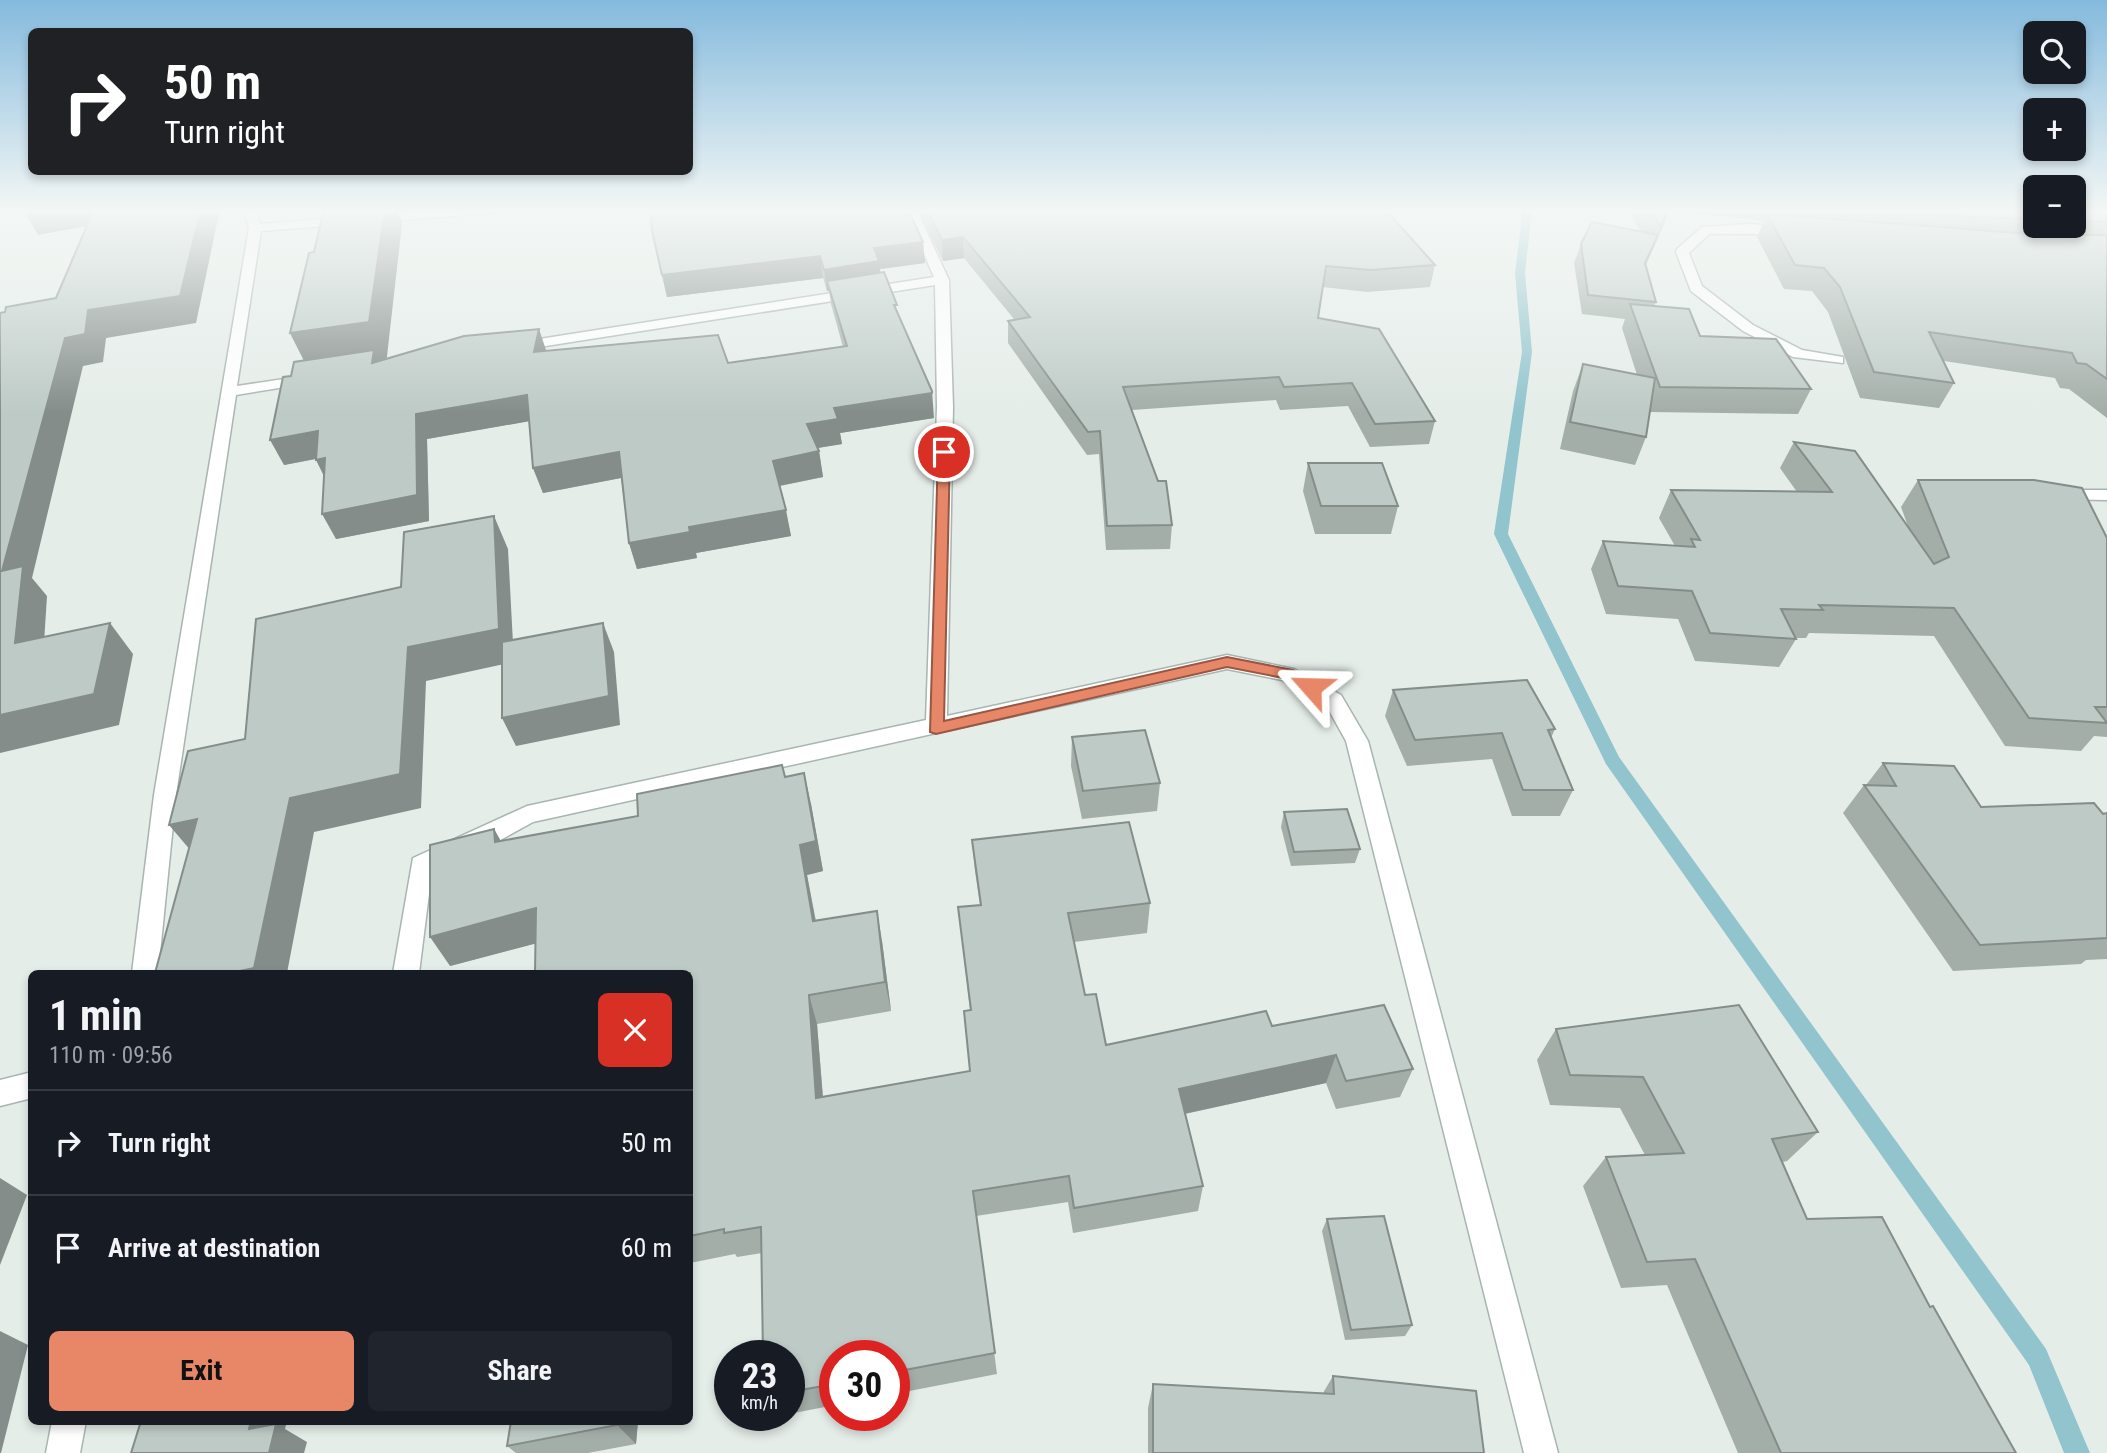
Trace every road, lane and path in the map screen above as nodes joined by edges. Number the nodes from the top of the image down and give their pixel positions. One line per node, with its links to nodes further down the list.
1 (247, 277): 8 (street)
2 (941, 277): 4 (street)
3 (1692, 277): 6 (street)
4 (942, 280): 5 (street); 11 (street)
5 (503, 349)
6 (1838, 360)
7 (325, 377): 8 (street)
8 (229, 392): 12 (street)
9 (2041, 495): 10 (street)
10 (2107, 495)
11 (936, 728): 13 (street); 18 (street)
12 (145, 970)
13 (406, 970)
14 (28, 1086): 15 (street)
15 (0, 1093)
16 (68, 1425): 17 (street)
17 (63, 1453)
18 (1541, 1453)

